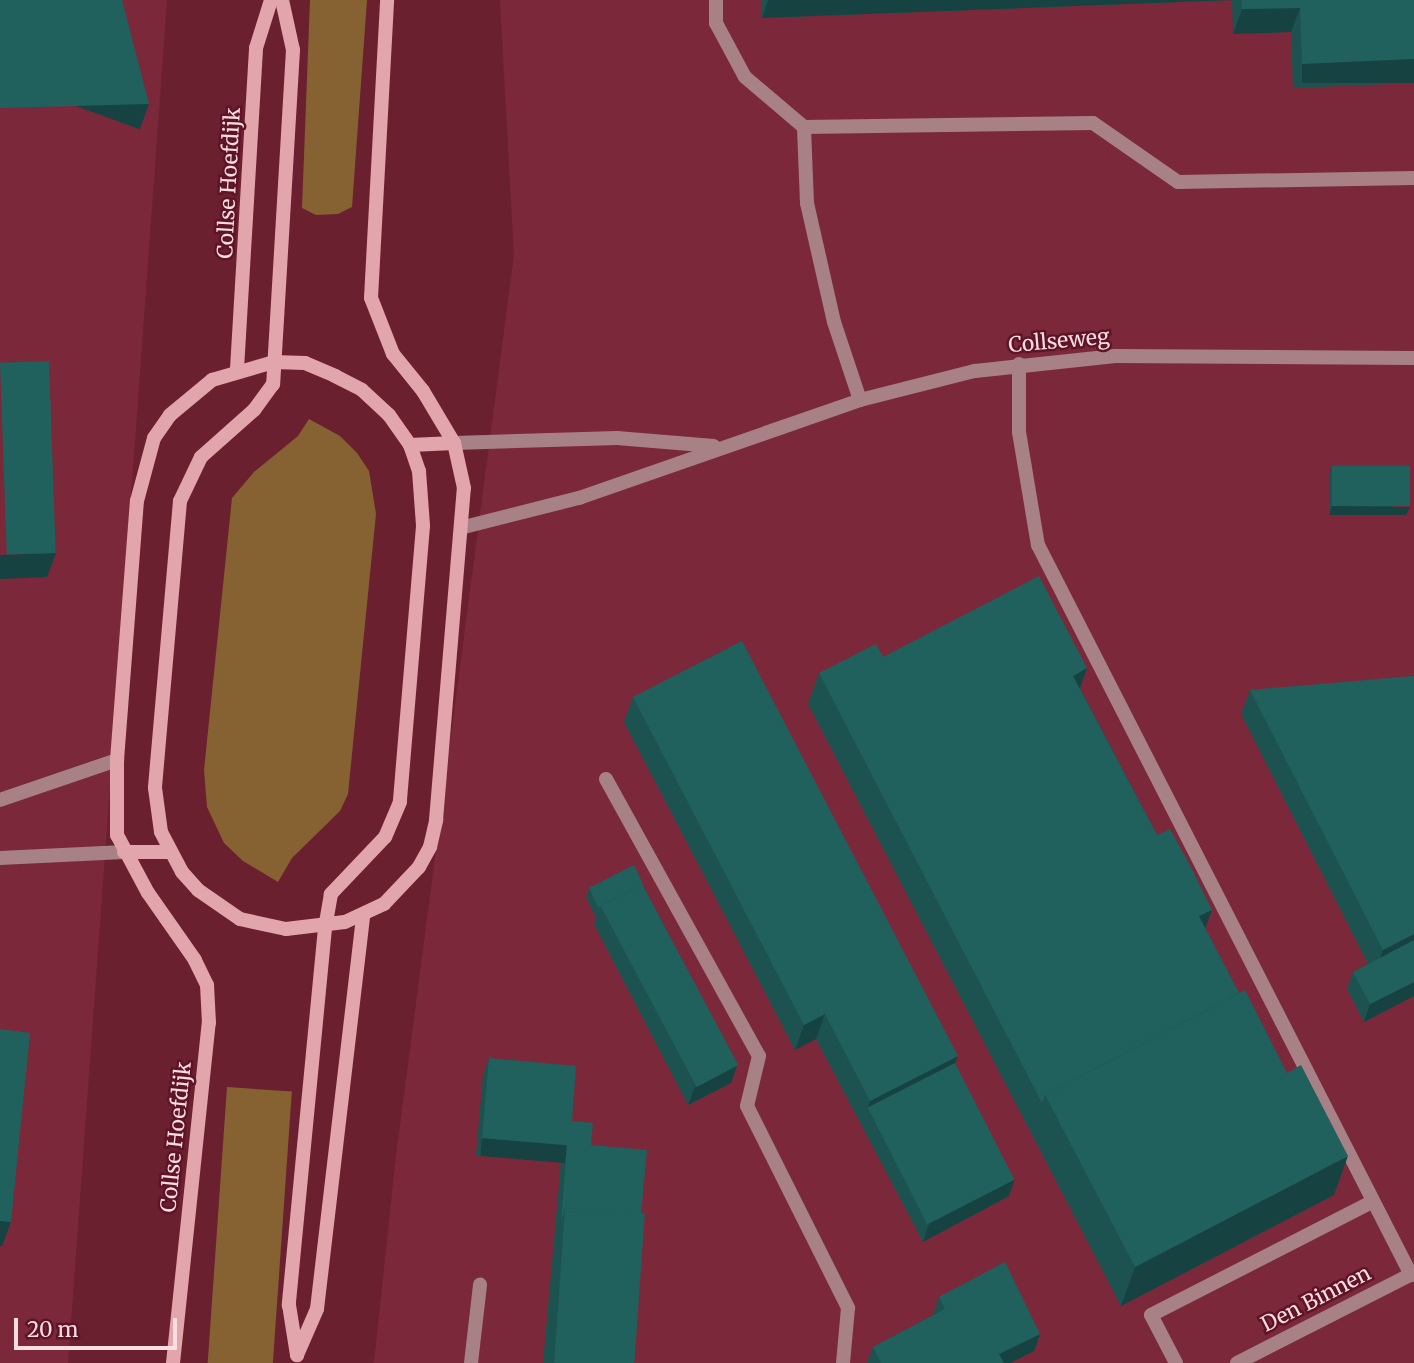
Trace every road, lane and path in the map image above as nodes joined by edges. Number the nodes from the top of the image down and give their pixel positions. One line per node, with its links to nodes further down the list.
1 (271, 0): 10 (main road, Collse Hoefdijk)
2 (282, 0): 8 (main road)
3 (387, 0): 12 (main road)
4 (716, 0): 5 (street)
5 (804, 127): 6 (street); 11 (street)
6 (1414, 178)
7 (1414, 358): 9 (street, Collseweg)
8 (274, 362): 10 (main road, Collse Hoefdijk); 13 (main road, Collse Hoefdijk); 20 (main road)
9 (1019, 363): 11 (street, Collseweg); 24 (street)
10 (237, 369): 16 (main road, Collse Hoefdijk)
11 (860, 400): 14 (street, Collseweg)
12 (454, 443): 13 (main road); 14 (street, Collseweg); 15 (main road)
13 (410, 445): 23 (main road, Collse Hoefdijk)
14 (719, 446): 15 (street, Collseweg)
15 (464, 527): 22 (main road)
16 (117, 760): 18 (street); 19 (main road, Collse Hoefdijk)
17 (606, 779): 30 (street)
18 (0, 800)
19 (124, 852): 20 (main road); 21 (street); 28 (main road, Collse Hoefdijk)
20 (170, 852): 23 (main road)
21 (0, 858)
22 (363, 915): 23 (main road); 27 (main road)
23 (324, 928): 27 (main road)
24 (1372, 1202): 25 (street); 31 (street)
25 (1412, 1274): 32 (street, Den Binnen)
26 (480, 1285): 29 (street)
27 (297, 1359)
28 (173, 1363)
29 (471, 1363)
30 (843, 1363)
31 (1176, 1363)
32 (1237, 1363)

